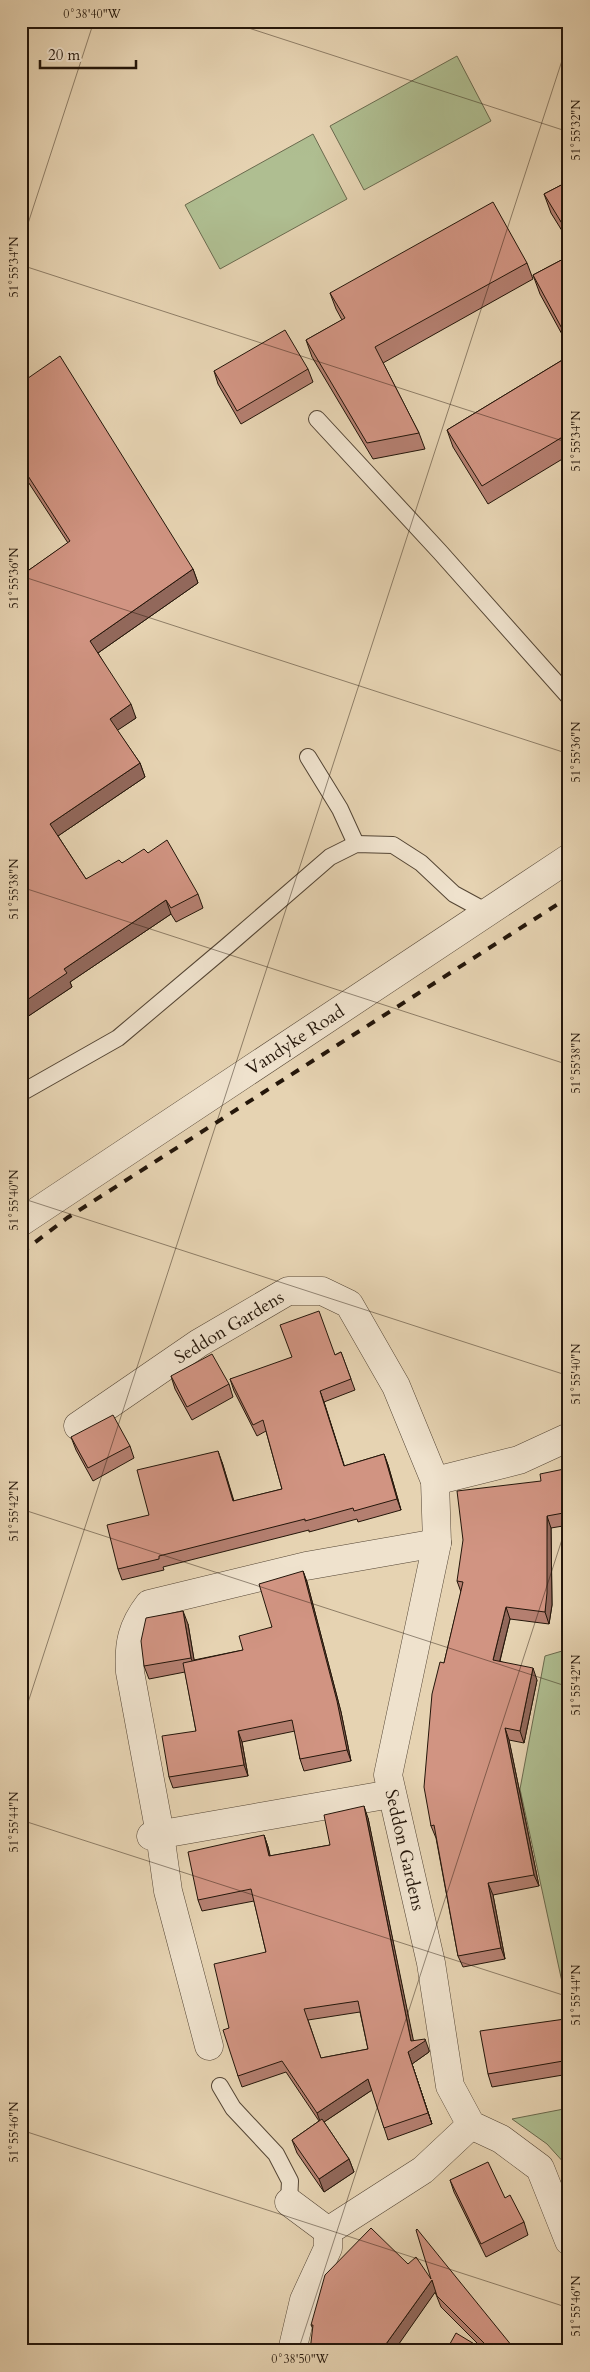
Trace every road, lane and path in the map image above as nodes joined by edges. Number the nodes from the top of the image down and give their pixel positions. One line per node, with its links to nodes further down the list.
1 (318, 419): 2 (lane)
2 (569, 697)
3 (308, 757): 4 (lane)
4 (356, 844): 6 (lane); 7 (lane)
5 (569, 858): 6 (street, Vandyke Road)
6 (489, 913): 8 (street, Vandyke Road)
7 (21, 1093)
8 (21, 1222)
9 (78, 1426): 11 (street, Seddon Gardens)
10 (569, 1437): 11 (street)
11 (434, 1481): 12 (street, Seddon Gardens)
12 (437, 1543): 13 (street, Seddon Gardens); 14 (street)
13 (391, 1794): 14 (street); 17 (street, Seddon Gardens)
14 (156, 1835): 15 (street)
15 (209, 2046)
16 (220, 2086): 18 (lane)
17 (471, 2125): 19 (street); 20 (street)
18 (290, 2202): 19 (street)
19 (328, 2230): 21 (street)
20 (569, 2241)
21 (292, 2351)

